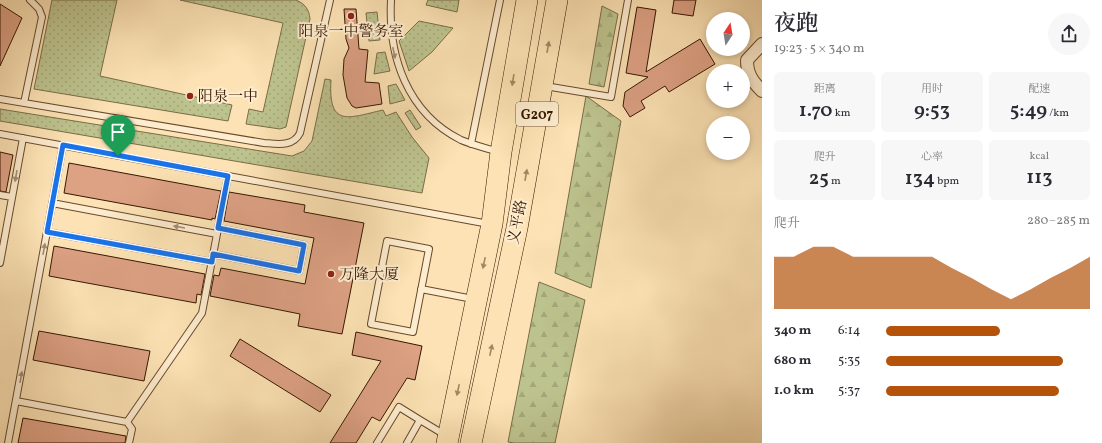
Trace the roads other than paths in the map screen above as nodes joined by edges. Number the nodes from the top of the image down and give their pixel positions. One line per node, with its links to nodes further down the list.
1 (30, 0): 12 (lane)
2 (330, 0): 12 (lane)
3 (391, 0): 15 (lane, one-way to 15)
4 (500, 0): 15 (lane)
5 (526, 0): 17 (highway, 义平路 / G207, one-way to 17)
6 (557, 0): 9 (highway, 义平路 / G207, one-way to 6)
7 (628, 0): 9 (lane)
8 (762, 44): 10 (street)
9 (542, 85): 35 (highway, 义平路 / G207, one-way to 9)
10 (762, 92)
11 (0, 98): 12 (lane)
12 (24, 102)
13 (0, 134): 14 (lane)
14 (23, 138): 16 (lane); 20 (lane, one-way to 20)
15 (471, 144): 17 (lane)
16 (63, 145): 18 (lane); 21 (lane)
17 (501, 152): 22 (highway, 义平路 / G207)
18 (228, 176): 22 (lane); 23 (lane)
19 (0, 195): 20 (lane)
20 (12, 197): 25 (lane)
21 (52, 204): 23 (lane, one-way to 21); 24 (lane)
22 (492, 224): 30 (highway, 义平路 / G207, one-way to 30)
23 (218, 231): 26 (lane); 26 (lane)
24 (47, 232): 27 (lane); 31 (lane, one-way to 24)
25 (3, 233): 28 (lane)
26 (213, 254): 27 (lane)
27 (212, 262): 33 (lane)
28 (0, 263)
29 (421, 289): 29 (lane); 30 (lane)
30 (476, 300): 34 (highway, 义平路 / G207, one-way to 34)
31 (16, 401): 33 (lane); 36 (lane)
32 (420, 420): 34 (lane); 38 (lane); 39 (lane)
33 (127, 422): 37 (lane)
34 (447, 440)
35 (474, 442)
36 (8, 443)
37 (129, 443)
38 (377, 443)
39 (406, 443)

